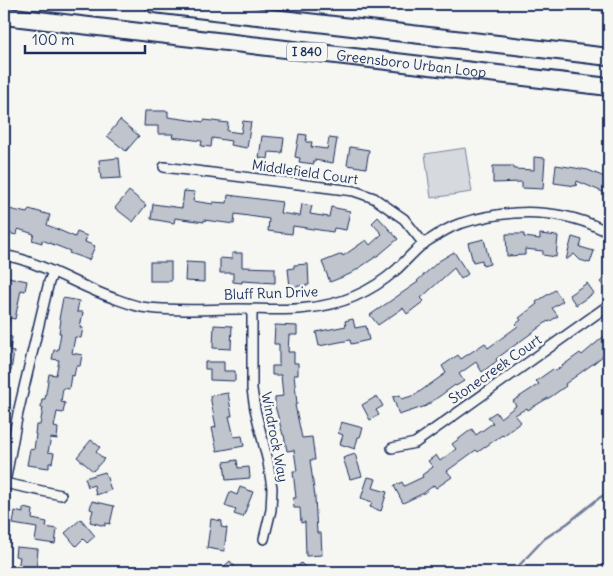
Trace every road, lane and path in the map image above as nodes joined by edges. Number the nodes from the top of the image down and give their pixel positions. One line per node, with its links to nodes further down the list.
1 (154, 4): 3 (highway, I 840)
2 (4, 16): 4 (highway, Greensboro Urban Loop / I 840)
3 (609, 57)
4 (609, 87)
5 (164, 167): 7 (street, Middlefield Court)
6 (609, 233): 7 (street, Bluff Run Drive)
7 (424, 244): 11 (street, Bluff Run Drive)
8 (4, 255): 9 (street, Bluff Run Drive)
9 (53, 272): 11 (street, Bluff Run Drive); 13 (street)
10 (609, 305): 12 (street, Stonecreek Court)
11 (252, 309): 16 (street, Windrock Way)
12 (392, 448)
13 (4, 482): 14 (street); 15 (street)
14 (4, 488)
15 (61, 495)
16 (264, 539)

